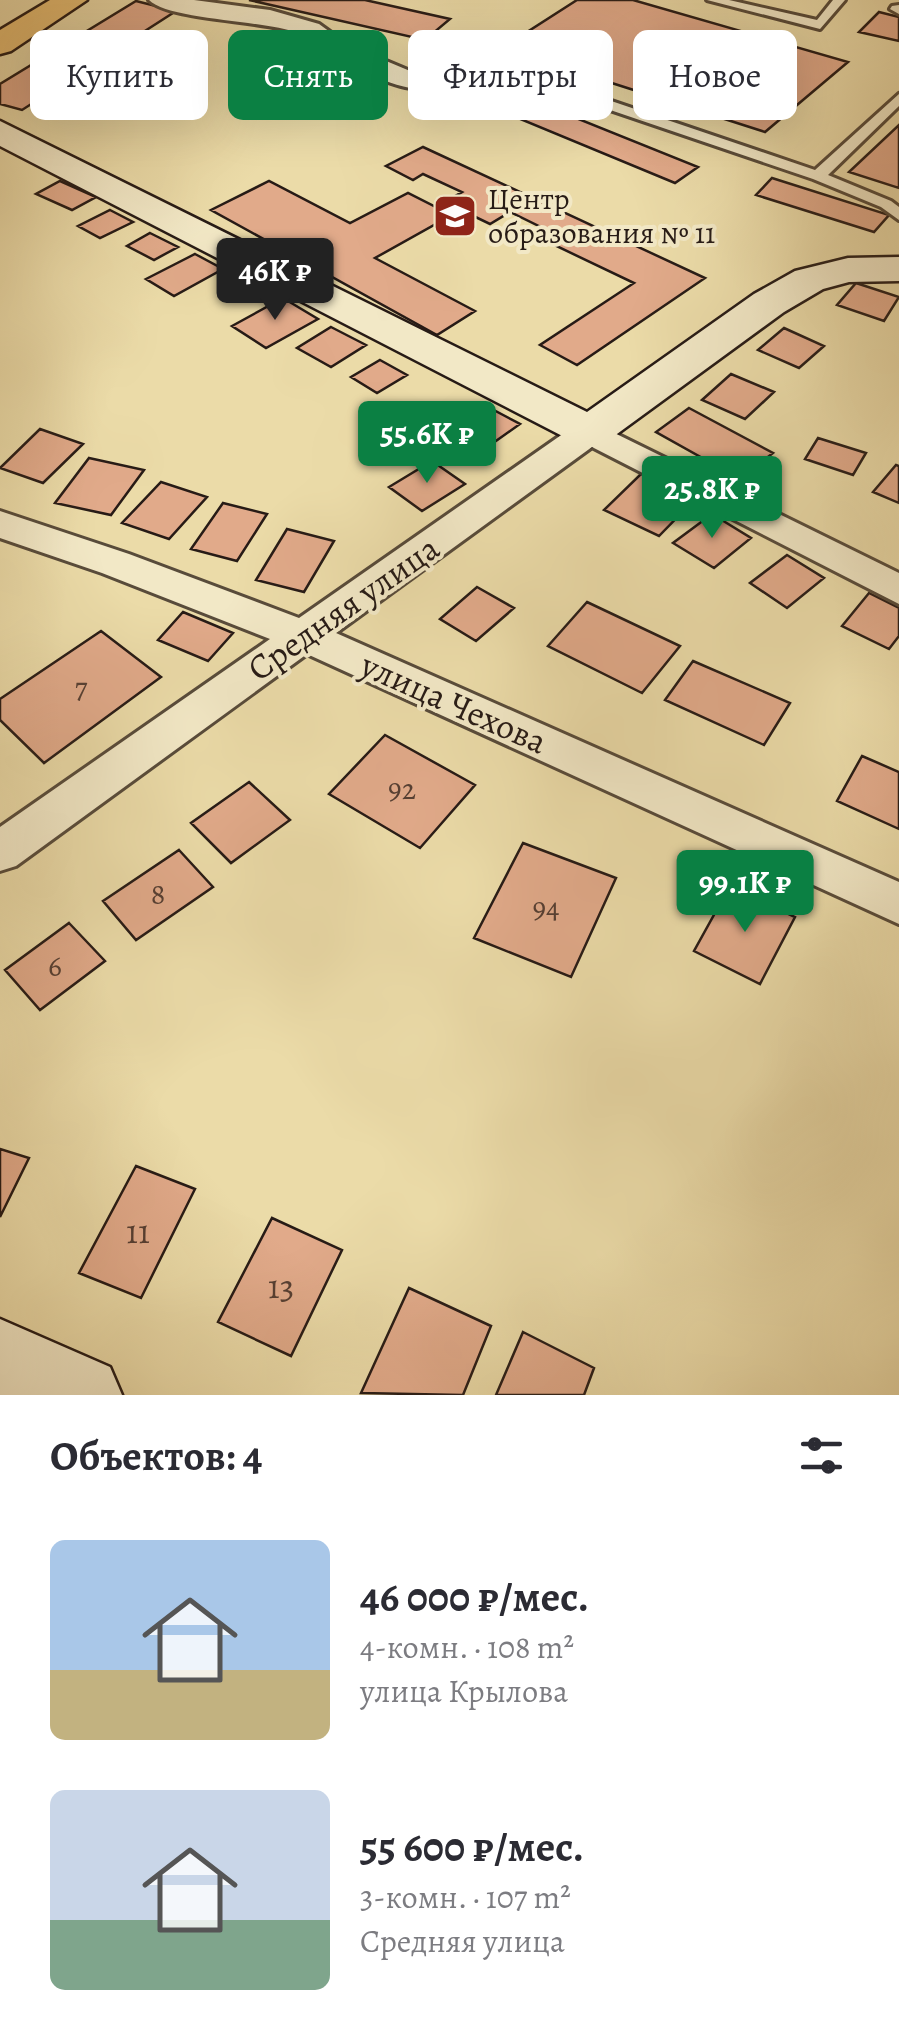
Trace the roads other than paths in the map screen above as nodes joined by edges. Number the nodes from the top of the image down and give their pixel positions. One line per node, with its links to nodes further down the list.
1 (72, 0): 5 (highway)
2 (161, 0): 6 (street)
3 (713, 0): 4 (lane)
4 (838, 0)
5 (0, 44)
6 (408, 80)
7 (899, 98): 10 (lane)
8 (613, 106): 10 (lane)
9 (4, 138): 13 (street)
10 (818, 176): 11 (lane)
11 (899, 215)
12 (899, 270): 13 (street, Средняя улица)
13 (590, 432): 15 (street); 16 (street, Средняя улица)
14 (0, 524): 16 (street, улица Чехова)
15 (899, 590)
16 (304, 636): 17 (street, Средняя улица); 18 (street, улица Чехова)
17 (0, 852)
18 (899, 904)
19 (0, 1358): 20 (street)
20 (82, 1395)

